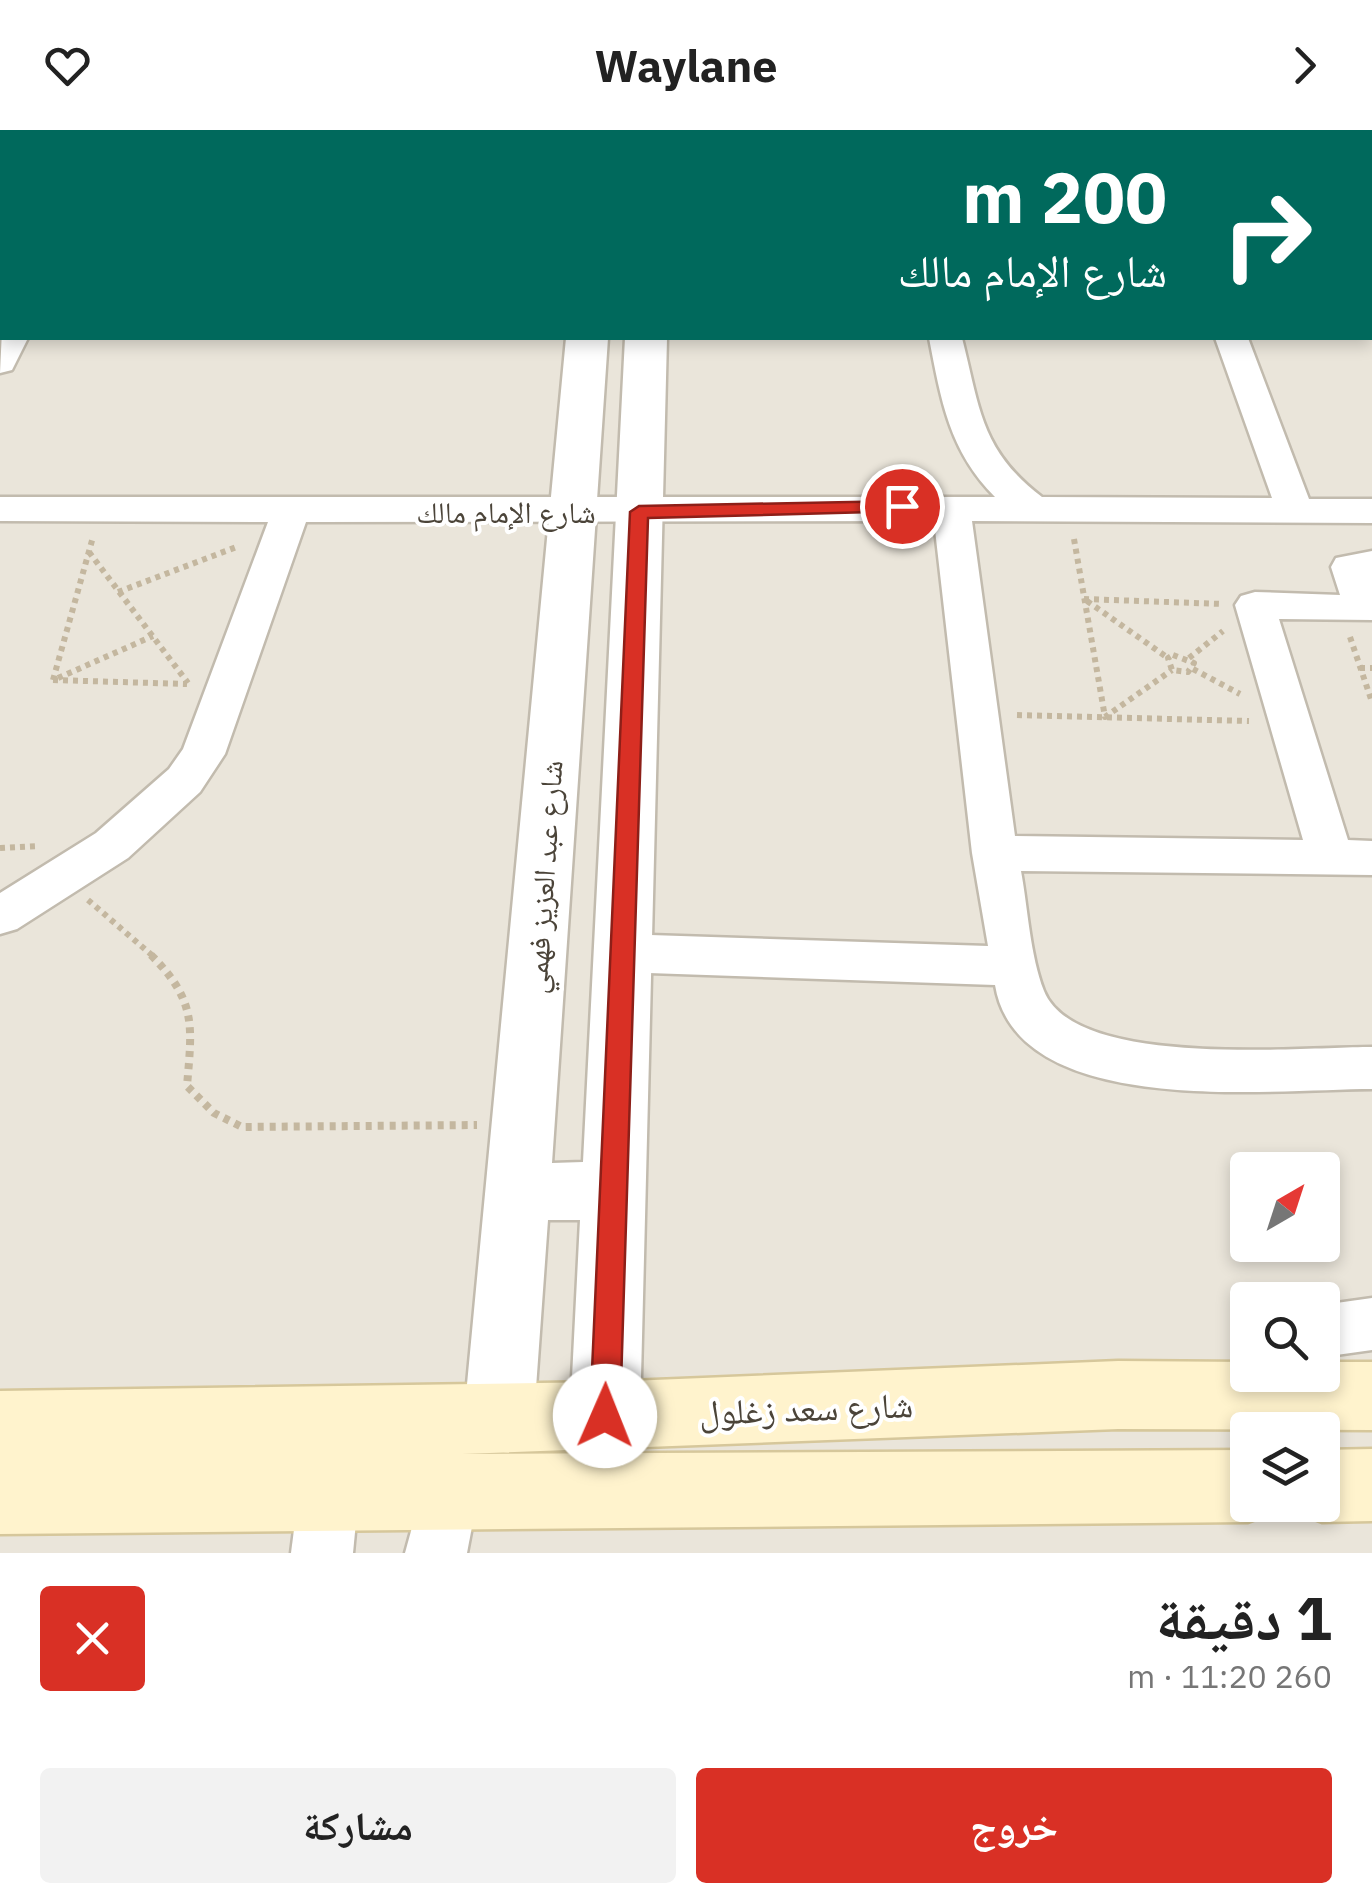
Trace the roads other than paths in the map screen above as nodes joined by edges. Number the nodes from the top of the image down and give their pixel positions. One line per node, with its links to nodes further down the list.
1 (587, 340): 10 (street, شارع عبد العزيز فهمي)
2 (646, 340): 11 (street)
3 (946, 340): 5 (street)
4 (1233, 340): 8 (street)
5 (951, 470): 6 (street, شارع الإمام مالك); 6 (street); 11 (street, شارع الإمام مالك); 14 (street)
6 (1050, 508): 8 (street, شارع الإمام مالك)
7 (0, 509): 12 (street, شارع الإمام مالك)
8 (1294, 510): 9 (street, شارع الإمام مالك)
9 (1372, 511)
10 (571, 512): 11 (street, شارع الإمام مالك); 12 (street, شارع الإمام مالك); 20 (street, شارع عبد العزيز فهمي)
11 (639, 512): 17 (street)
12 (288, 520): 16 (street)
13 (1372, 564): 15 (street)
14 (994, 853): 15 (street); 18 (street)
15 (1352, 857)
16 (0, 916)
17 (620, 953): 18 (street); 21 (street)
18 (1012, 966): 19 (street)
19 (1372, 1068)
20 (521, 1153): 21 (street); 27 (street, شارع عبد العزيز فهمي)
21 (611, 1184): 28 (street)
22 (1372, 1324): 23 (street)
23 (1340, 1328)
24 (1230, 1386): 28 (main road, شارع سعد زغلول)
25 (1323, 1392): 26 (main road, شارع سعد زغلول)
26 (1372, 1396)
27 (499, 1416): 28 (main road, شارع سعد زغلول); 29 (main road, شارع سعد زغلول)
28 (605, 1416)
29 (0, 1426)
30 (1340, 1486): 31 (main road)
31 (1372, 1486)
32 (1230, 1487): 35 (main road)
33 (0, 1497): 34 (main road)
34 (325, 1522): 35 (main road)
35 (443, 1522)

